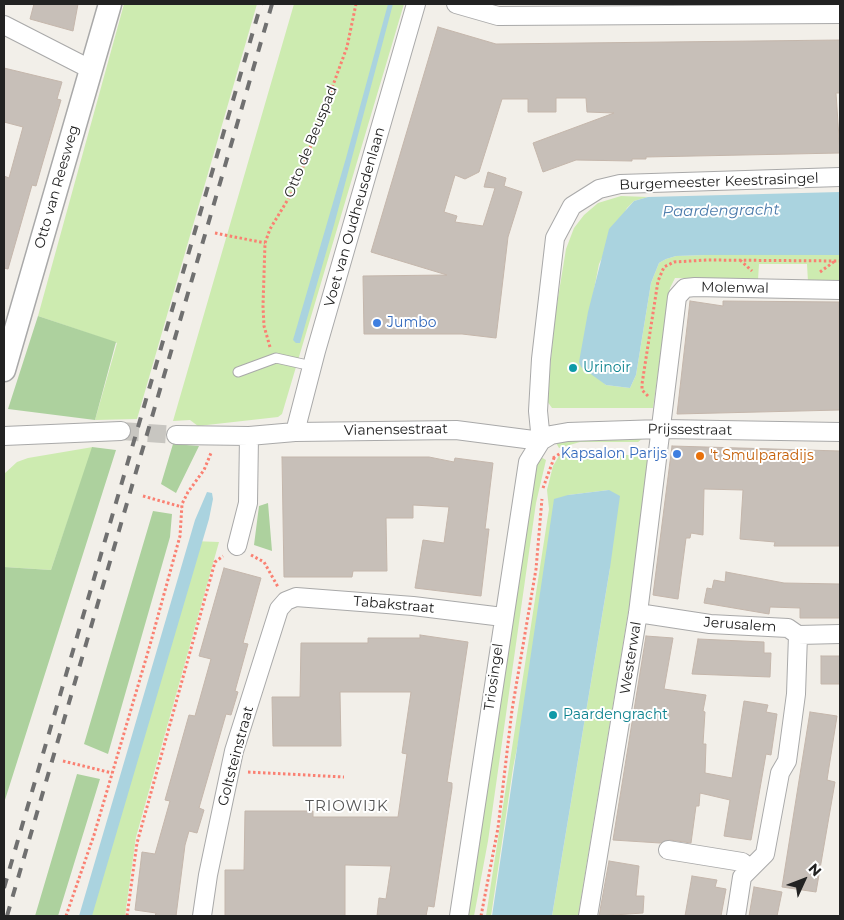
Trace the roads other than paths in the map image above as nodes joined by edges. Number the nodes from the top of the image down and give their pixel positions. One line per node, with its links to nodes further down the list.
1 (110, 4): 6 (street, Otto van Reesweg)
2 (416, 4): 9 (street, Voet van Oudheusdenlaan)
3 (456, 4): 4 (street)
4 (840, 14)
5 (4, 25): 6 (street)
6 (92, 70): 10 (street, Otto van Reesweg)
7 (840, 176): 19 (street, Burgemeester Keestrasingel)
8 (840, 290): 12 (street, Molenwal)
9 (312, 366): 11 (lane); 14 (street, Voet van Oudheusdenlaan)
10 (4, 370)
11 (238, 372)
12 (661, 429): 15 (street, Prijssestraat); 19 (street, Prijssestraat); 22 (street, Westerwal)
13 (121, 431): 17 (street)
14 (295, 432): 18 (street, Vianensestraat); 19 (street, Vianensestraat)
15 (840, 432)
16 (176, 435): 18 (street, Vianensestraat)
17 (4, 436)
18 (249, 436): 20 (street)
19 (541, 441): 23 (street, Triosingel)
20 (236, 546)
21 (286, 601): 23 (street, Tabakstraat); 28 (street, Goltsteinstraat)
22 (638, 613): 25 (street, Jerusalem); 30 (street, Westerwal)
23 (503, 617): 29 (street, Triosingel)
24 (840, 634): 25 (street, Jerusalem)
25 (798, 635): 27 (street)
26 (668, 850): 27 (street)
27 (750, 868): 31 (street)
28 (202, 916)
29 (459, 916)
30 (588, 916)
31 (736, 916)

